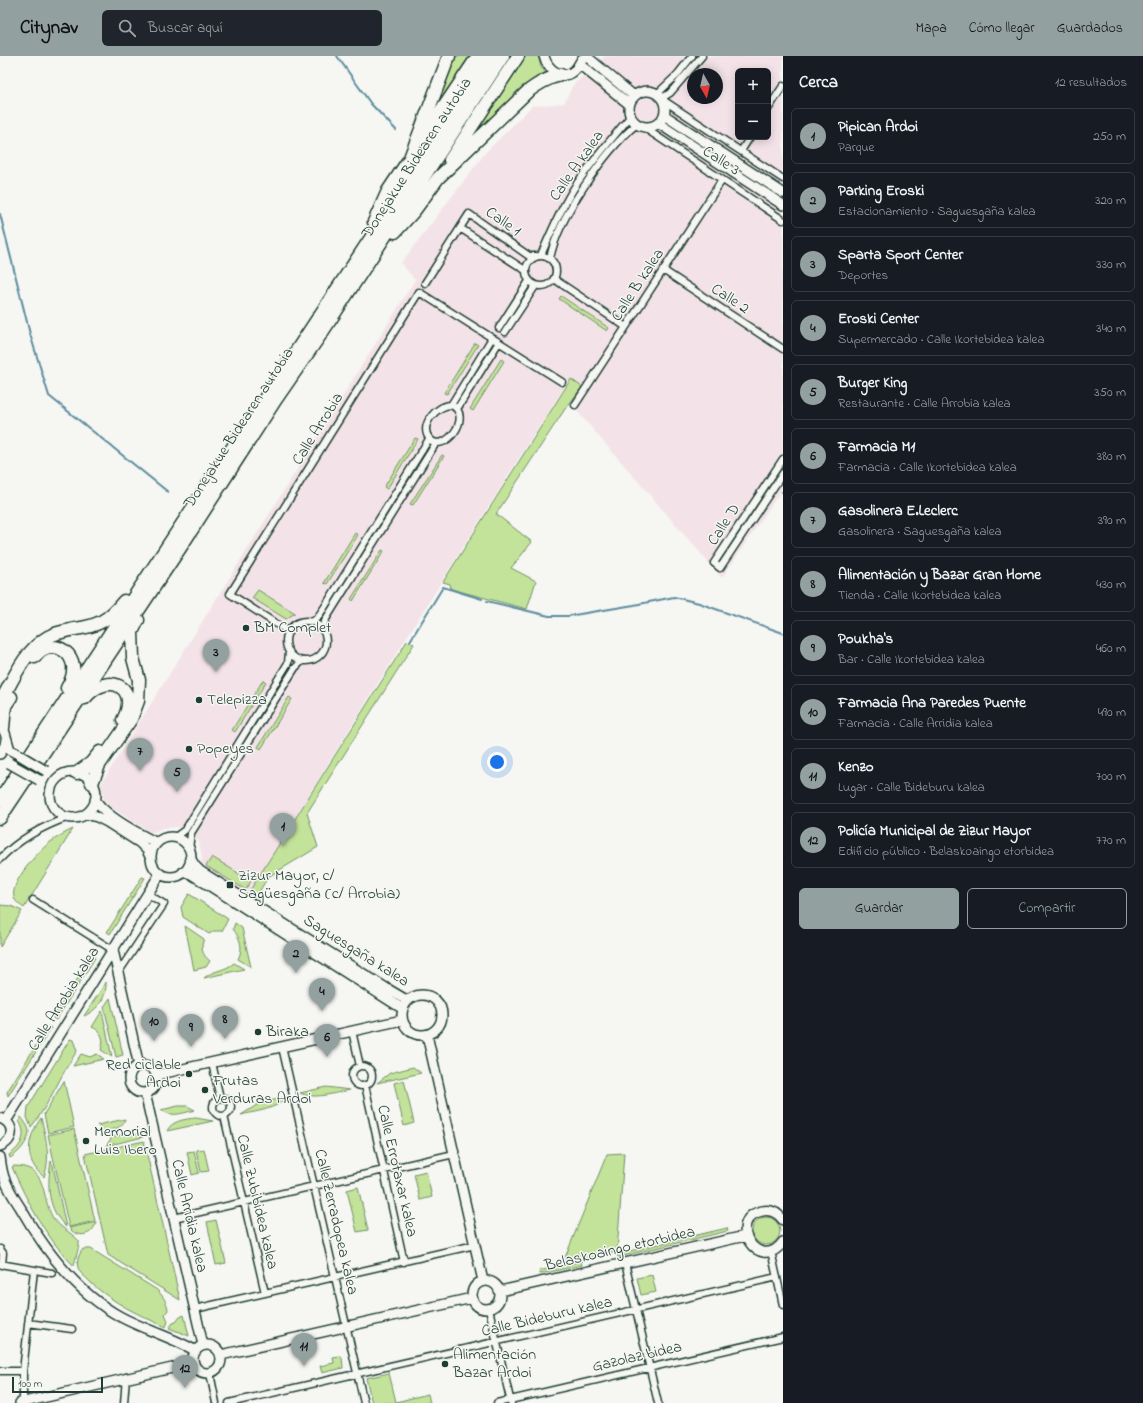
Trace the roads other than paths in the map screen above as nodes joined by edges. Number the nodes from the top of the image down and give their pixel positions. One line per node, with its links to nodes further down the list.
1 (449, 56): 21 (highway)
2 (478, 56): 21 (highway)
3 (491, 56): 40 (highway, Donejakue Bidearen autobia)
4 (504, 56): 33 (highway, Donejakue Bidearen autobia)
5 (518, 56): 22 (highway)
6 (544, 56): 11 (street)
7 (585, 56): 10 (street); 14 (street)
8 (692, 56): 13 (street)
9 (702, 56): 13 (street)
10 (579, 64): 11 (street); 14 (street)
11 (561, 75): 22 (highway)
12 (783, 86): 15 (street)
13 (660, 97): 14 (street); 16 (street); 20 (street, Calle 3)
14 (631, 100): 17 (street)
15 (771, 105)
16 (664, 115): 18 (street); 25 (street, Calle 3)
17 (637, 123): 18 (street); 24 (street, Calle 3); 29 (street, Calle A kalea); 30 (street, Calle A kalea)
18 (658, 123): 26 (street, Calle 3)
19 (748, 140): 20 (street)
20 (741, 151): 23 (street, Calle 3)
21 (410, 158): 40 (highway)
22 (438, 178): 33 (highway)
23 (783, 179)
24 (722, 180): 27 (street, Calle 3); 32 (street, Calle B kalea)
25 (783, 193)
26 (783, 205)
27 (783, 220)
28 (460, 228): 29 (street, Calle 1); 31 (street, Calle 1); 36 (street, Calle 1)
29 (538, 256): 30 (street); 31 (street)
30 (550, 259): 34 (street)
31 (525, 270): 35 (street)
32 (663, 270): 38 (street, Calle B kalea); 44 (street, Calle 2)
33 (360, 274): 53 (highway, Donejakue Bidearen autobia)
34 (554, 279): 37 (street); 38 (street)
35 (529, 281): 37 (street); 39 (street)
36 (425, 283)
37 (536, 286): 41 (street)
38 (626, 327): 47 (street, Calle B kalea)
39 (499, 328)
40 (310, 330): 54 (highway, Donejakue Bidearen autobia)
41 (505, 332)
42 (492, 338): 43 (street, Calle Arrobia); 46 (street); 57 (street, Calle Arrobia)
43 (499, 342): 45 (street, Calle Arrobia); 48 (street)
44 (783, 349)
45 (562, 382)
46 (451, 405): 48 (street); 49 (street)
47 (575, 405)
48 (457, 409): 50 (street)
49 (429, 439): 50 (street); 55 (street)
50 (436, 443): 56 (street)
51 (783, 459): 52 (street, Calle D)
52 (783, 473)
53 (180, 548): 63 (highway, Donejakue Bidearen autobia); 68 (highway)
54 (164, 552): 60 (highway); 61 (highway, Donejakue Bidearen autobia)
55 (312, 622): 56 (street); 57 (street)
56 (322, 629): 59 (street)
57 (289, 632): 58 (street)
58 (289, 651): 59 (street); 75 (street)
59 (302, 661): 77 (street)
60 (0, 703)
61 (47, 728): 62 (highway); 70 (highway, Donejakue Bidearen autobia)
62 (3, 730): 64 (street); 67 (street, bridge)
63 (47, 748): 66 (highway); 73 (highway, Donejakue Bidearen autobia)
64 (0, 754)
65 (0, 758): 69 (street, bridge)
66 (77, 773): 67 (street); 68 (street)
67 (60, 776): 69 (street)
68 (92, 783): 71 (street)
69 (50, 794): 74 (street)
70 (0, 800)
71 (95, 800): 72 (street); 76 (street)
72 (86, 814): 74 (street); 79 (street)
73 (0, 818)
74 (69, 818): 78 (street)
75 (174, 838): 76 (street); 77 (street)
76 (158, 843): 79 (street)
77 (190, 853): 80 (street); 86 (street, Saguesgaña kalea)
78 (0, 859)
79 (151, 859): 81 (street)
80 (183, 872): 81 (street); 87 (street, Saguesgaña kalea)
81 (160, 874): 82 (street, Calle Arrobia kalea)
82 (148, 894): 84 (street, Calle Arrobia kalea); 85 (street, Calle Arrobia kalea)
83 (33, 900): 84 (street)
84 (113, 950): 85 (street); 100 (street, Calle Arrobia kalea)
85 (118, 974): 93 (street)
86 (408, 1001): 87 (street); 90 (street)
87 (403, 1010): 88 (street)
88 (402, 1020): 89 (street); 90 (street)
89 (352, 1031): 91 (street); 94 (street)
90 (427, 1035): 102 (street)
91 (282, 1047): 92 (street); 105 (street, Calle Zerradopea kalea)
92 (212, 1062): 95 (street); 98 (street)
93 (139, 1066): 95 (street); 97 (street)
94 (360, 1066): 96 (street); 96 (street)
95 (156, 1075): 97 (street)
96 (364, 1085): 104 (street, Calle Errotaxar kalea)
97 (145, 1093): 107 (street, Calle Arridia kalea)
98 (220, 1098): 99 (street); 99 (street)
99 (224, 1116): 106 (street, Calle Zubibidea kalea)
100 (3, 1120): 101 (street)
101 (0, 1146)
102 (454, 1154): 104 (street); 111 (street)
103 (0, 1157): 134 (street)
104 (384, 1170): 105 (street); 114 (street, Calle Errotaxar kalea)
105 (314, 1186): 106 (street); 119 (street, Calle Zerradopea kalea)
106 (244, 1202): 107 (street); 123 (street, Calle Zubibidea kalea)
107 (174, 1218): 126 (street, Calle Arridia kalea)
108 (783, 1220): 109 (street)
109 (746, 1236): 113 (street); 115 (street, Belaskoaingo etorbidea)
110 (783, 1242): 113 (street)
111 (475, 1245): 114 (street); 121 (street)
112 (0, 1249): 116 (street)
113 (771, 1251): 120 (street)
114 (404, 1262): 119 (street)
115 (625, 1263): 122 (street, Belaskoaingo etorbidea); 128 (street)
116 (1, 1264): 117 (street)
117 (34, 1270): 118 (street); 129 (street)
118 (52, 1273)
119 (335, 1277): 123 (street); 130 (street, Calle Zerradopea kalea)
120 (777, 1277): 125 (street); 128 (street, Calle Bideburu kalea)
121 (483, 1281): 122 (street); 124 (street)
122 (500, 1291): 127 (street)
123 (265, 1293): 126 (street)
124 (472, 1298): 127 (street); 130 (street)
125 (783, 1305)
126 (195, 1309): 134 (street, Calle Arridia kalea)
127 (489, 1309): 133 (street)
128 (636, 1309): 133 (street, Calle Bideburu kalea); 137 (street)
129 (28, 1323): 131 (street); 139 (street)
130 (346, 1326): 135 (street); 141 (street, Calle Zerradopea kalea)
131 (72, 1329)
132 (783, 1337): 137 (street, Gazolaz bidea)
133 (497, 1342): 141 (street, Calle Bideburu kalea); 143 (street)
134 (199, 1348): 135 (street); 136 (street)
135 (221, 1355): 140 (street)
136 (194, 1363): 140 (street); 142 (street)
137 (650, 1368): 143 (street, Gazolaz bidea); 150 (street)
138 (0, 1371): 139 (street)
139 (23, 1371): 144 (street)
140 (210, 1373): 146 (street)
141 (357, 1374): 147 (street, Calle Bideburu kalea); 148 (street, Calle Zerradopea kalea)
142 (126, 1377): 144 (street); 145 (street)
143 (510, 1401): 149 (street, Gazolaz bidea)
144 (22, 1403)
145 (124, 1403)
146 (216, 1403)
147 (229, 1403)
148 (364, 1403)
149 (497, 1403)
150 (658, 1403)

